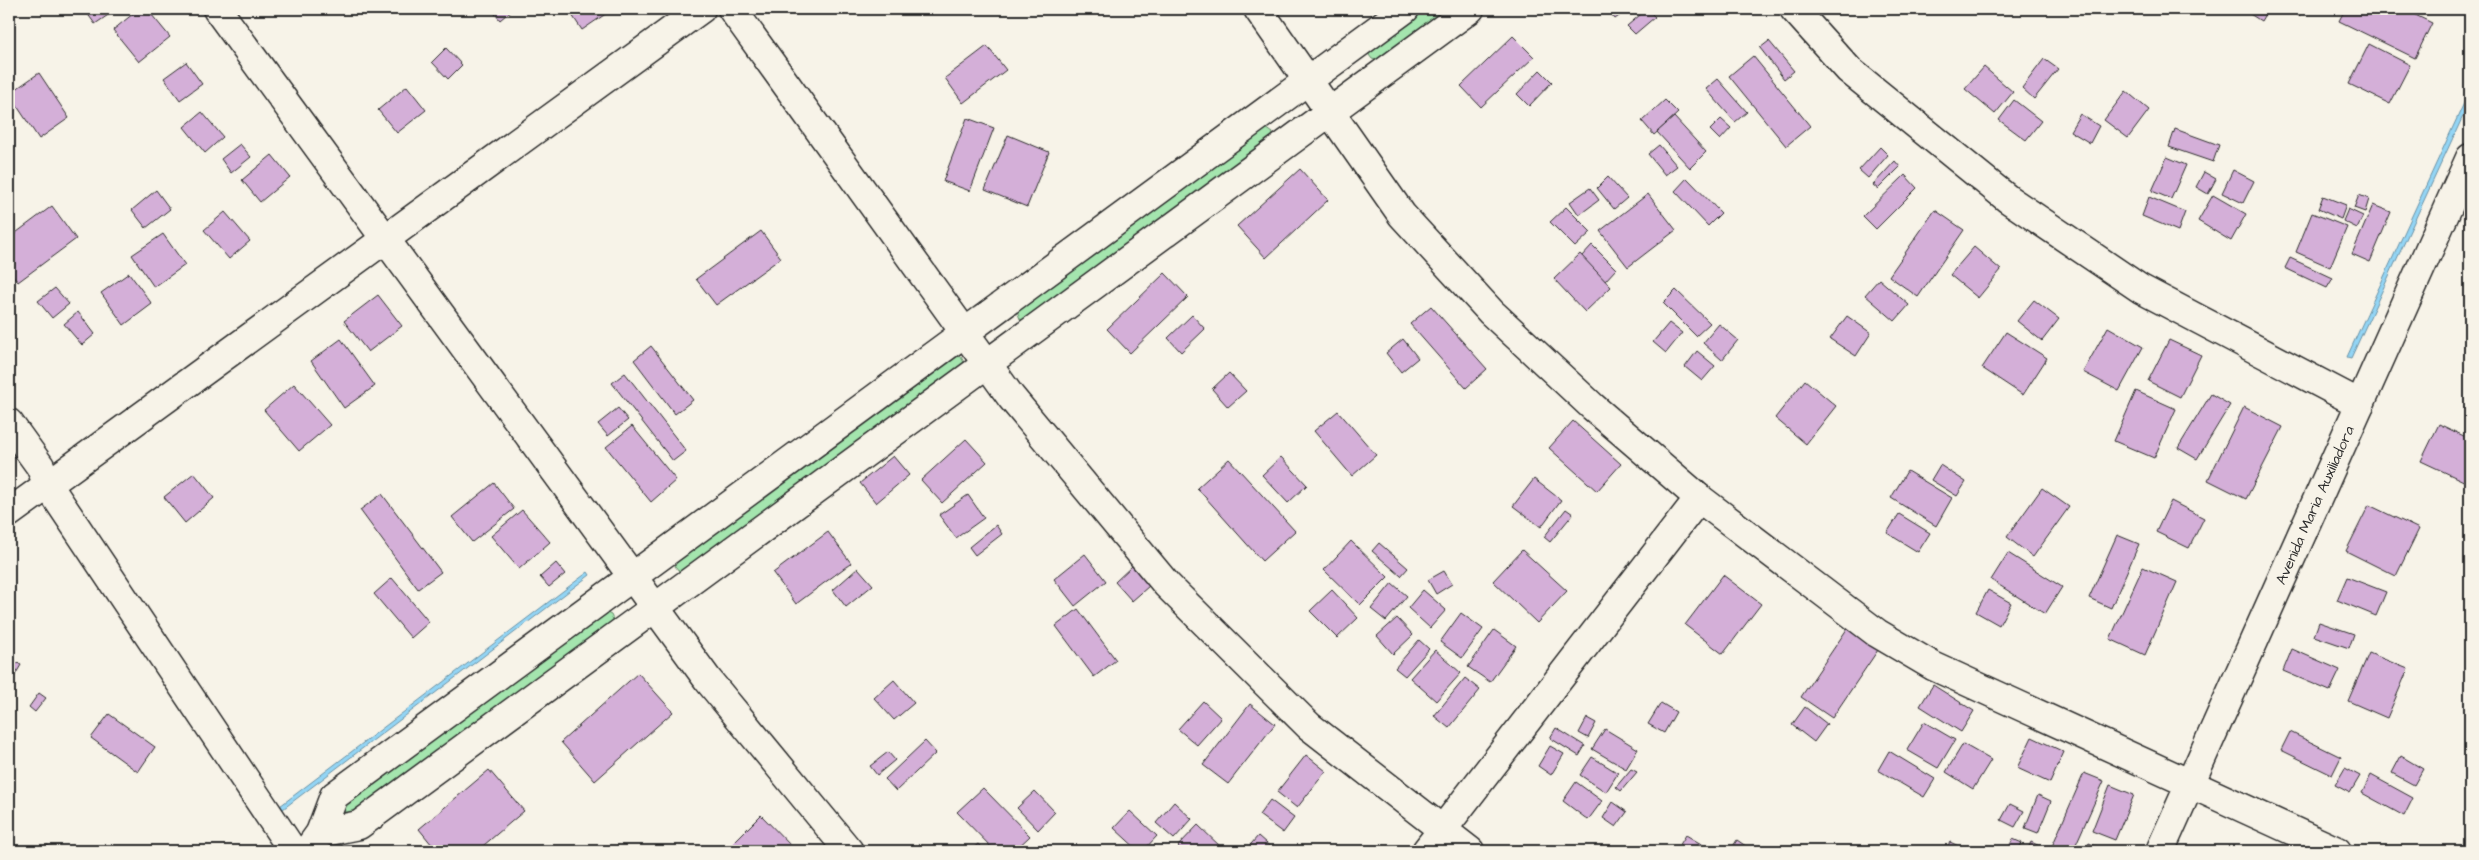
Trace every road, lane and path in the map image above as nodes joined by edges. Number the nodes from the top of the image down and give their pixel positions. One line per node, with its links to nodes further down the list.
1 (218, 9): 11 (street)
2 (701, 9): 11 (street)
3 (732, 9): 12 (street)
4 (1258, 9): 8 (street)
5 (1405, 9): 8 (street)
6 (1470, 9): 9 (street)
7 (1794, 9): 14 (street)
8 (1308, 80): 9 (street); 12 (street)
9 (1330, 112): 13 (street); 17 (street)
10 (2470, 158): 14 (street, Avenida Maria Auxiliadora)
11 (385, 238): 16 (street); 19 (street)
12 (964, 332): 13 (street); 19 (street)
13 (987, 364): 20 (street); 22 (street)
14 (2360, 404): 21 (street, Avenida Maria Auxiliadora)
15 (9, 423): 16 (street)
16 (48, 485): 18 (street); 24 (street)
17 (1699, 498): 21 (street); 22 (street)
18 (9, 513)
19 (632, 576): 20 (street); 23 (street)
20 (655, 608): 23 (street); 25 (street)
21 (2190, 784): 28 (street, Avenida Maria Auxiliadora); 29 (street)
22 (1443, 829): 26 (street); 27 (street)
23 (314, 842)
24 (293, 851)
25 (848, 851)
26 (1426, 851)
27 (1470, 851)
28 (2160, 851)
29 (2338, 851)

